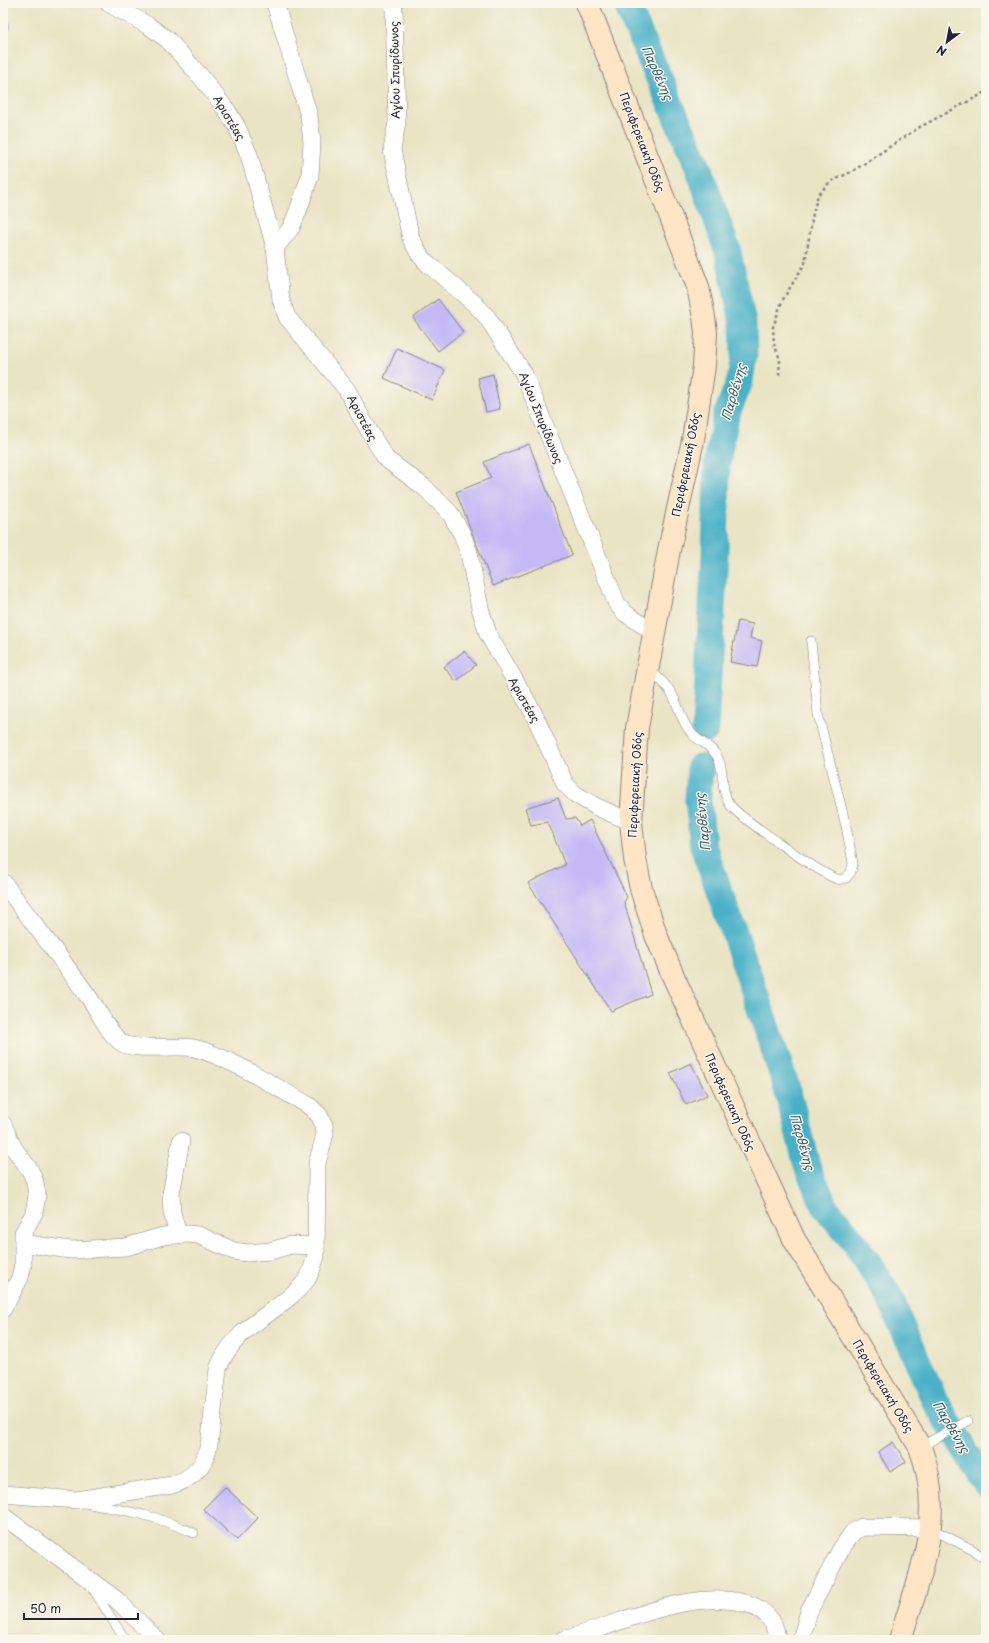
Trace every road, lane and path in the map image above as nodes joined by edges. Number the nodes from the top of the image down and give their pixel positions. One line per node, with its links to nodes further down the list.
1 (108, 3): 6 (street, Αριστέας)
2 (275, 3): 6 (street)
3 (393, 3): 8 (street, Αγίου Σπυρίδωνος)
4 (587, 3): 8 (main road, Περιφερειακή Οδός)
5 (986, 92): 7 (path)
6 (275, 248): 11 (street, Αριστέας)
7 (779, 375)
8 (653, 632): 10 (main road, Περιφερειακή Οδός)
9 (811, 641): 10 (lane)
10 (648, 668): 11 (main road, Περιφερειακή Οδός)
11 (631, 822): 20 (main road, Περιφερειακή Οδός)
12 (3, 882): 17 (street)
13 (3, 1124): 16 (street)
14 (181, 1141): 15 (street)
15 (178, 1234): 16 (street); 17 (street)
16 (23, 1243): 18 (street)
17 (316, 1246): 22 (street)
18 (3, 1309)
19 (968, 1421): 20 (lane)
20 (928, 1442): 24 (main road, Περιφερειακή Οδός)
21 (3, 1494): 22 (street)
22 (76, 1500): 25 (lane)
23 (3, 1516): 27 (street)
24 (930, 1528): 26 (lane); 32 (street); 33 (main road, Περιφερειακή Οδός)
25 (194, 1533)
26 (986, 1560)
27 (84, 1574): 28 (lane); 29 (street)
28 (125, 1640)
29 (157, 1640)
30 (564, 1640): 31 (street)
31 (777, 1640)
32 (802, 1640)
33 (900, 1640)

